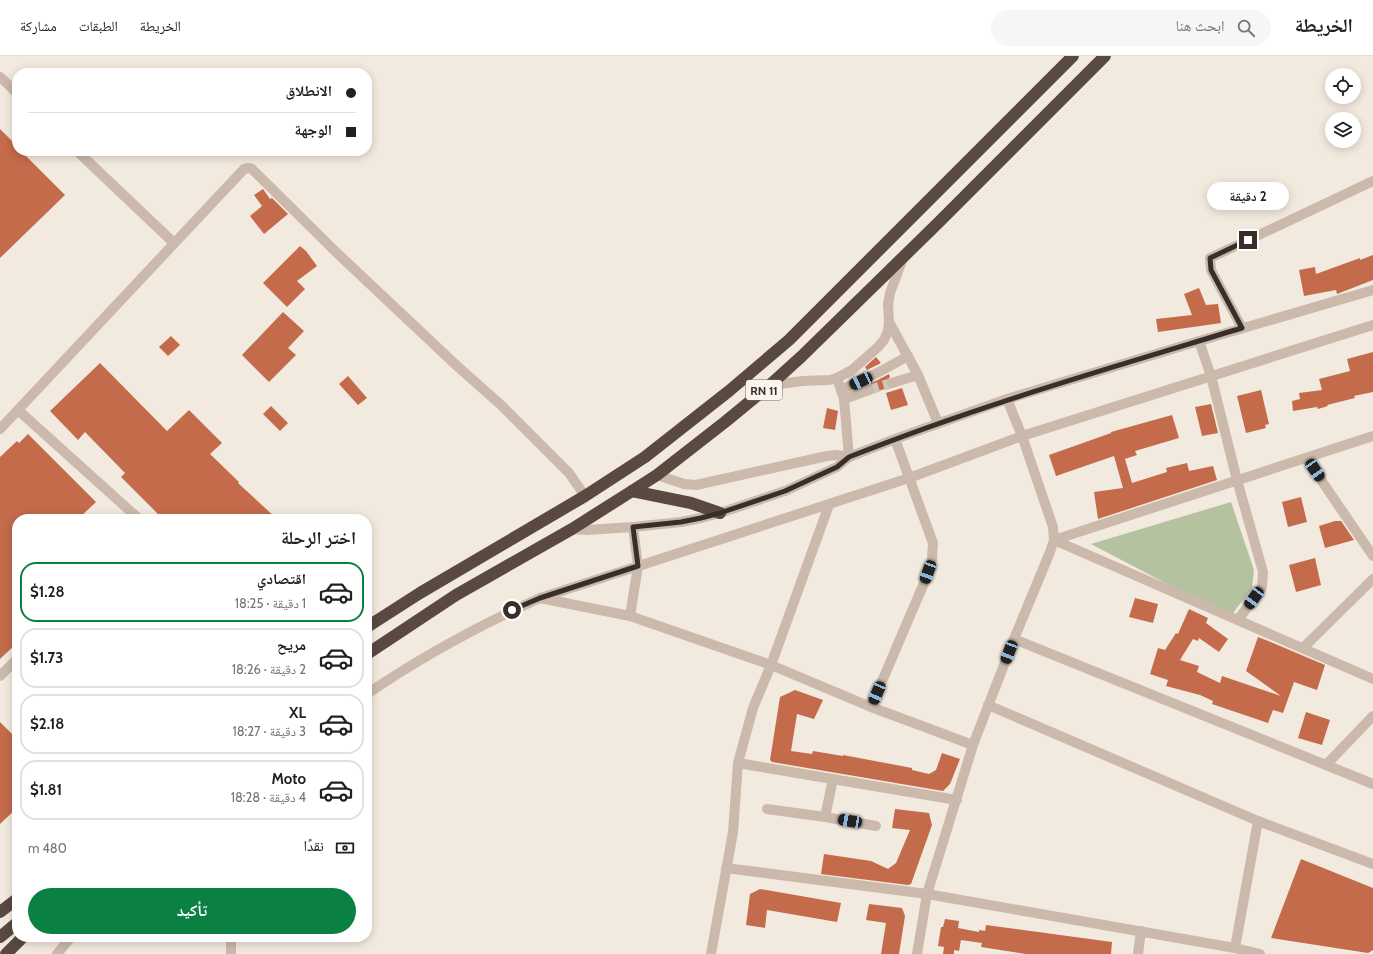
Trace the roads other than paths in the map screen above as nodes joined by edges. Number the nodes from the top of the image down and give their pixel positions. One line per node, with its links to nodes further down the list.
1 (1073, 56): 35 (highway, RN 11)
2 (1105, 56): 8 (highway, RN 11)
3 (0, 77): 4 (street)
4 (12, 88)
5 (82, 156): 7 (street)
6 (1373, 181): 12 (street)
7 (174, 244): 23 (street); 35 (street)
8 (904, 256): 10 (street); 19 (highway, RN 11)
9 (1373, 290): 12 (street)
10 (889, 322): 14 (street); 17 (street)
11 (1373, 325): 16 (street)
12 (1242, 328): 13 (street)
13 (1199, 341): 16 (street); 22 (street)
14 (908, 356): 15 (street); 21 (street)
15 (918, 375): 18 (street); 24 (street)
16 (1211, 376): 26 (street); 33 (street)
17 (837, 378): 19 (street); 21 (street)
18 (892, 383)
19 (770, 385): 31 (highway, RN 11)
20 (869, 390): 21 (street)
21 (843, 394): 29 (street)
22 (1008, 399): 24 (street); 26 (street)
23 (18, 410): 25 (street); 38 (street)
24 (938, 423): 28 (street)
25 (0, 429)
26 (1022, 436): 32 (street); 41 (street)
27 (1373, 436): 30 (street)
28 (896, 439): 29 (street); 32 (street)
29 (849, 457): 31 (street); 37 (street)
30 (1306, 458): 33 (street); 42 (street)
31 (657, 474): 34 (highway, RN 11)
32 (909, 478): 36 (street); 58 (street)
33 (1237, 480): 41 (street); 47 (street)
34 (632, 491): 37 (highway); 40 (highway, RN 11)
35 (586, 496): 48 (highway, RN 11)
36 (829, 505): 43 (street); 53 (street)
37 (720, 513): 39 (street)
38 (133, 514)
39 (633, 527): 40 (street); 43 (street)
40 (572, 529): 51 (highway, RN 11)
41 (1054, 540): 47 (street); 49 (street)
42 (1373, 556)
43 (638, 566): 45 (street); 46 (street)
44 (1373, 579): 50 (street)
45 (540, 598): 46 (street); 56 (street)
46 (630, 616): 53 (street)
47 (1238, 620): 50 (street)
48 (372, 624)
49 (1014, 639): 57 (street); 62 (street)
50 (1303, 648): 55 (street)
51 (372, 651)
52 (12, 664): 54 (street)
53 (771, 665): 58 (street); 61 (street)
54 (0, 676)
55 (1373, 679)
56 (372, 691)
57 (988, 705): 60 (street); 68 (street)
58 (871, 707): 60 (street)
59 (1373, 716): 62 (street)
60 (973, 745): 65 (street)
61 (738, 762): 63 (street); 71 (street)
62 (1326, 765): 64 (street)
63 (833, 779): 65 (street); 67 (street)
64 (1373, 784)
65 (957, 800): 72 (street)
66 (767, 809): 67 (street)
67 (825, 817): 69 (street)
68 (1258, 821): 70 (street); 83 (street)
69 (876, 826)
70 (1373, 864)
71 (726, 868): 72 (street); 87 (street)
72 (927, 894): 78 (street); 88 (street)
73 (12, 898): 75 (highway)
74 (12, 903): 76 (highway)
75 (0, 904)
76 (0, 912)
77 (12, 927): 79 (highway)
78 (1141, 931): 83 (street); 89 (street)
79 (0, 936)
80 (18, 942): 84 (highway)
81 (67, 942): 85 (street)
82 (231, 942): 86 (street)
83 (1235, 948): 90 (street)
84 (6, 954)
85 (57, 954)
86 (231, 954)
87 (711, 954)
88 (917, 954)
89 (1138, 954)
90 (1260, 954)

